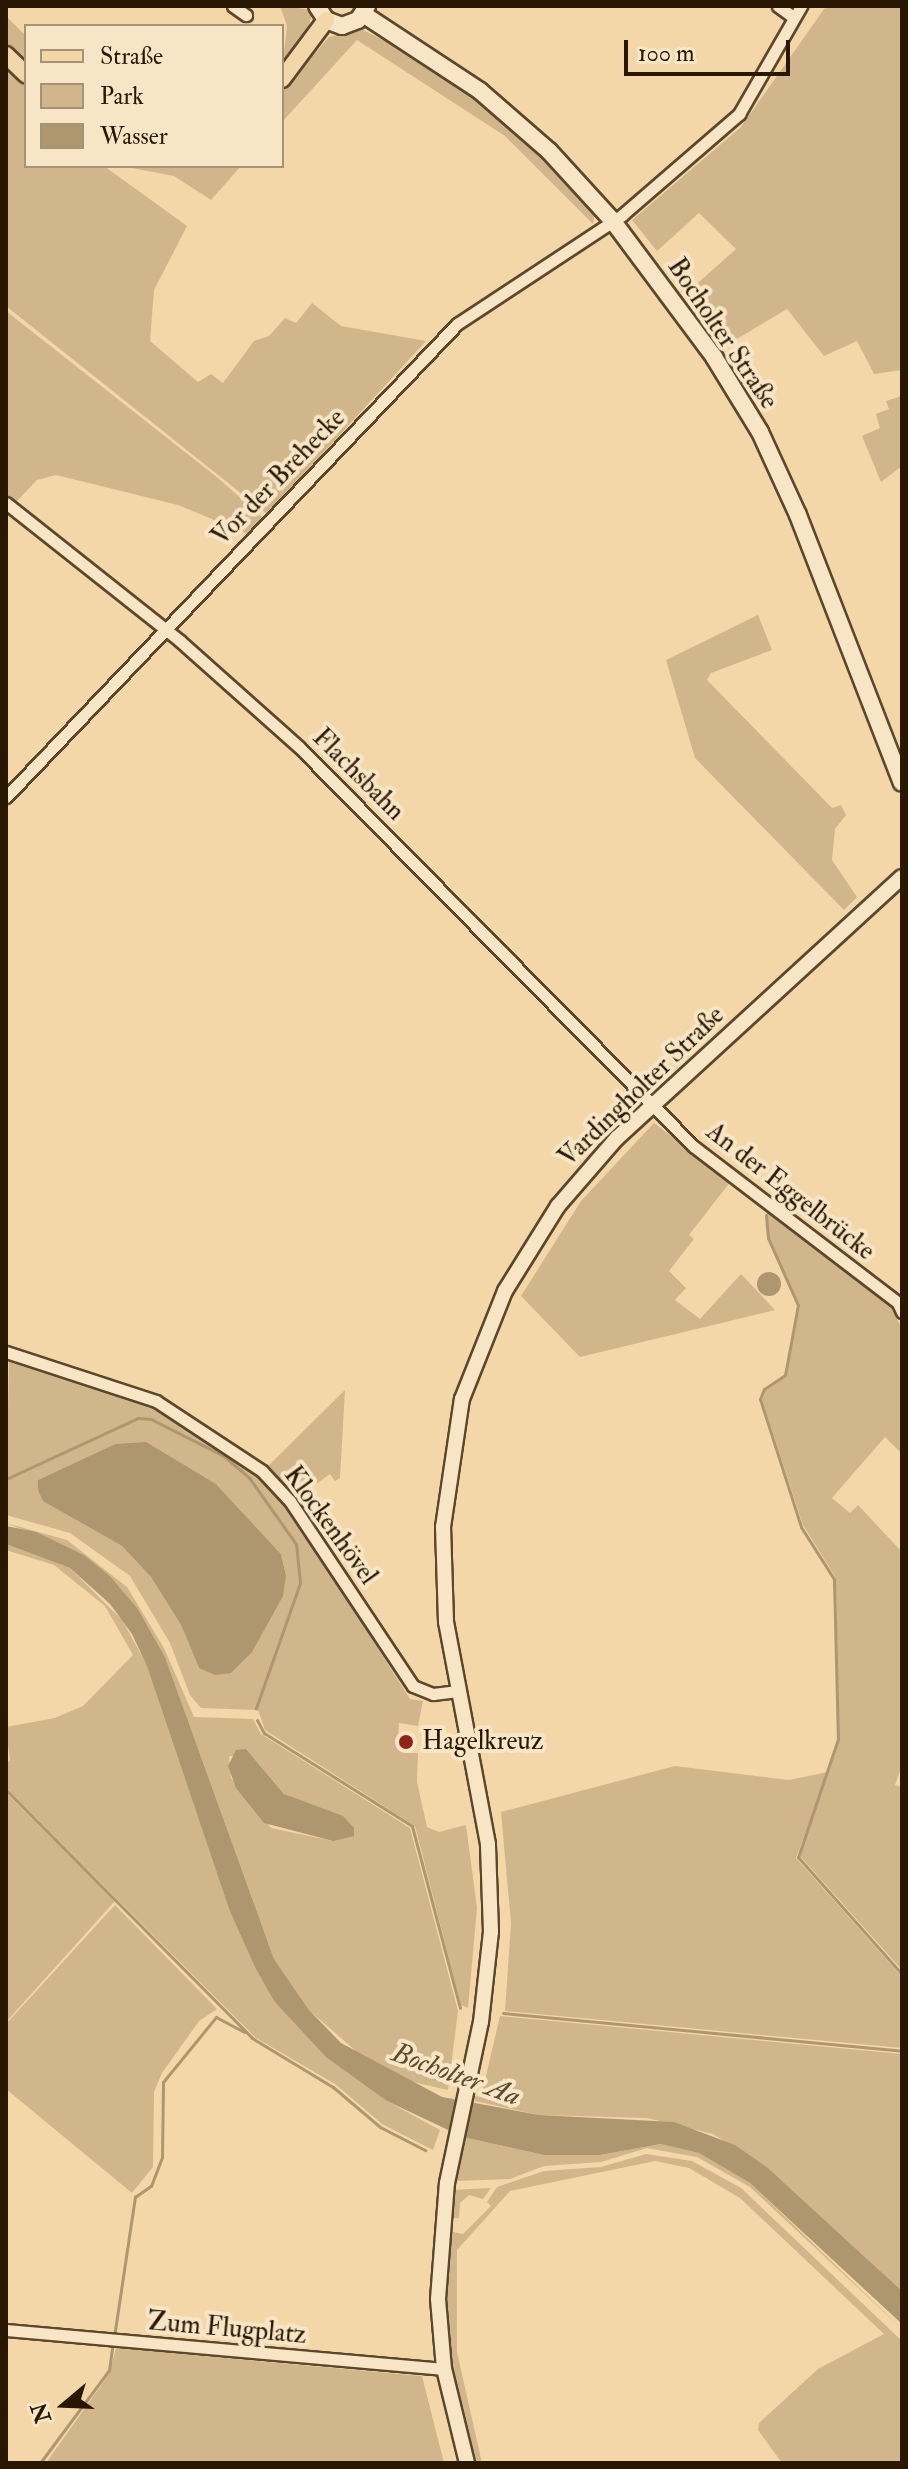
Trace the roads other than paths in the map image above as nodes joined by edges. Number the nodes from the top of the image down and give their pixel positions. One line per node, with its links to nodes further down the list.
1 (233, 6): 6 (street)
2 (778, 6): 7 (street)
3 (801, 6): 7 (street, Vor der Brehecke)
4 (365, 10): 5 (main road); 11 (main road, Bocholter Straße)
5 (322, 13): 10 (main road)
6 (246, 15)
7 (792, 16): 11 (street, Vor der Brehecke)
8 (6, 55): 9 (main road)
9 (24, 72)
10 (284, 76)
11 (612, 220): 13 (street, Vor der Brehecke); 14 (main road, Bocholter Straße)
12 (6, 503): 13 (street, Flachsbahn)
13 (165, 629): 15 (street, Vor der Brehecke); 17 (street, Flachsbahn)
14 (902, 783)
15 (6, 797)
16 (902, 877): 17 (street, Vardingholter Straße)
17 (651, 1107): 18 (street, An der Eggelbrücke); 20 (street, Vardingholter Straße)
18 (902, 1312)
19 (6, 1352): 20 (street, Klockenhövel)
20 (458, 1691): 22 (street, Vardingholter Straße)
21 (6, 2330): 22 (street, Zum Flugplatz)
22 (444, 2369): 23 (street, Vardingholter Straße)
23 (467, 2463)

